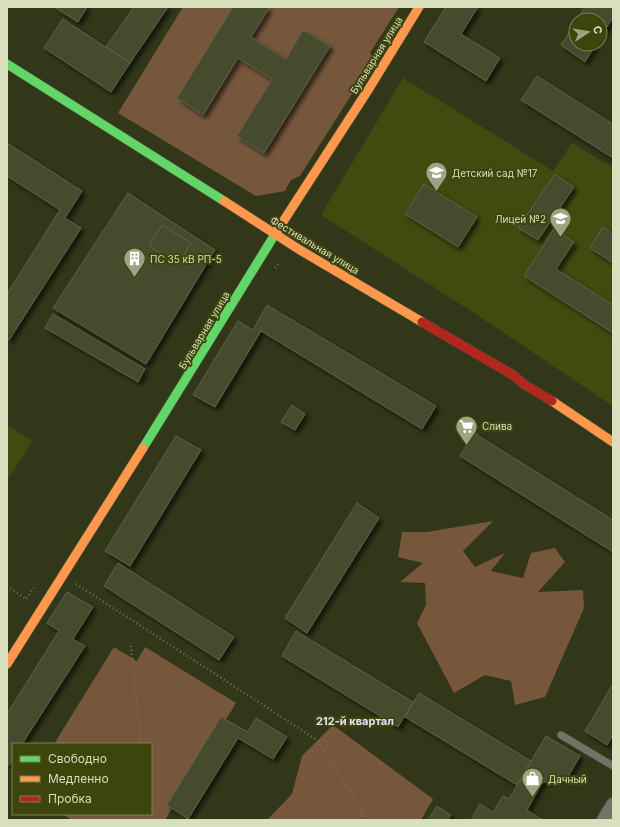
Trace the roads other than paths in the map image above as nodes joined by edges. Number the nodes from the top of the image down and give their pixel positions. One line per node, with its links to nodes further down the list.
1 (419, 7): 3 (street, Бульварная улица)
2 (7, 64): 3 (street, Фестивальная улица)
3 (275, 234): 4 (street, Фестивальная улица); 5 (street, Бульварная улица)
4 (613, 442)
5 (7, 664)
6 (561, 735): 7 (lane)
7 (613, 766)
8 (613, 805): 9 (street)
9 (604, 820)

